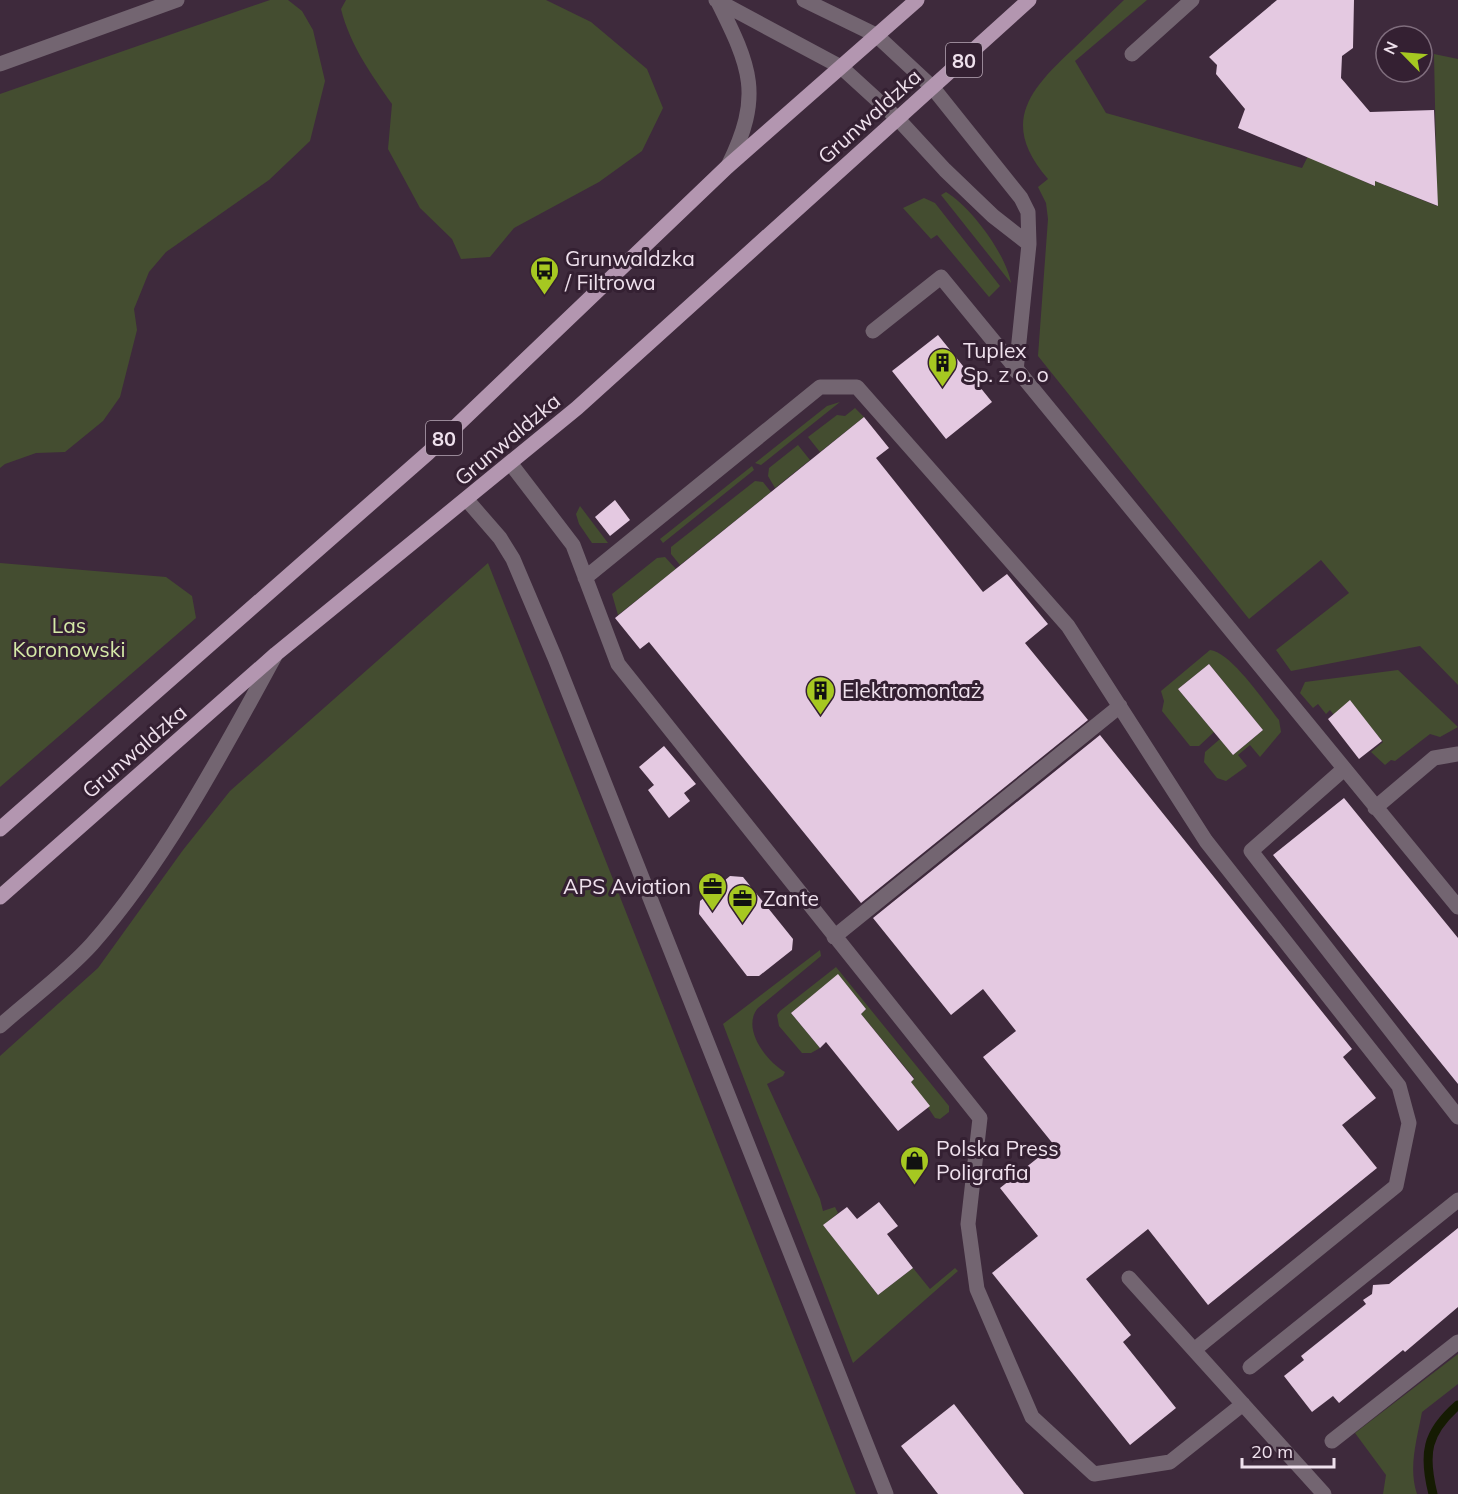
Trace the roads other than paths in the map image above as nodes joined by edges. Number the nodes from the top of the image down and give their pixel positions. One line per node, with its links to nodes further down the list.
1 (177, 0): 9 (street)
2 (717, 0): 10 (street); 13 (street)
3 (804, 0): 7 (street)
4 (918, 0): 7 (main road, Grunwaldzka / 80)
5 (1029, 0): 11 (main road, Grunwaldzka / 80)
6 (1192, 0): 8 (street)
7 (876, 34): 10 (main road, Grunwaldzka / 80); 11 (street)
8 (1132, 54)
9 (0, 64)
10 (841, 67): 12 (street); 13 (main road, Grunwaldzka / 80)
11 (933, 88): 12 (main road, Grunwaldzka / 80); 14 (street)
12 (898, 119): 14 (street); 17 (main road, Grunwaldzka / 80)
13 (727, 167): 25 (main road, Grunwaldzka / 80)
14 (1029, 244): 16 (street)
15 (873, 331): 16 (street)
16 (1016, 371): 23 (street)
17 (511, 464): 18 (main road, Grunwaldzka / 80); 19 (street)
18 (467, 500): 20 (main road, Grunwaldzka / 80); 38 (street)
19 (585, 578): 21 (street); 28 (street)
20 (276, 654): 26 (main road, Grunwaldzka / 80); 29 (street)
21 (1120, 706): 28 (street); 34 (street)
22 (1458, 754): 24 (street)
23 (1344, 769): 24 (street); 30 (street)
24 (1375, 808): 27 (street)
25 (0, 829)
26 (0, 897)
27 (1458, 907)
28 (834, 937): 36 (street)
29 (0, 1026)
30 (1458, 1117)
31 (1458, 1200): 35 (street)
32 (1129, 1278): 34 (street)
33 (1458, 1342): 37 (street)
34 (1194, 1350): 36 (street)
35 (1250, 1367)
36 (1243, 1404): 39 (street)
37 (1332, 1441)
38 (886, 1494)
39 (1324, 1494)

